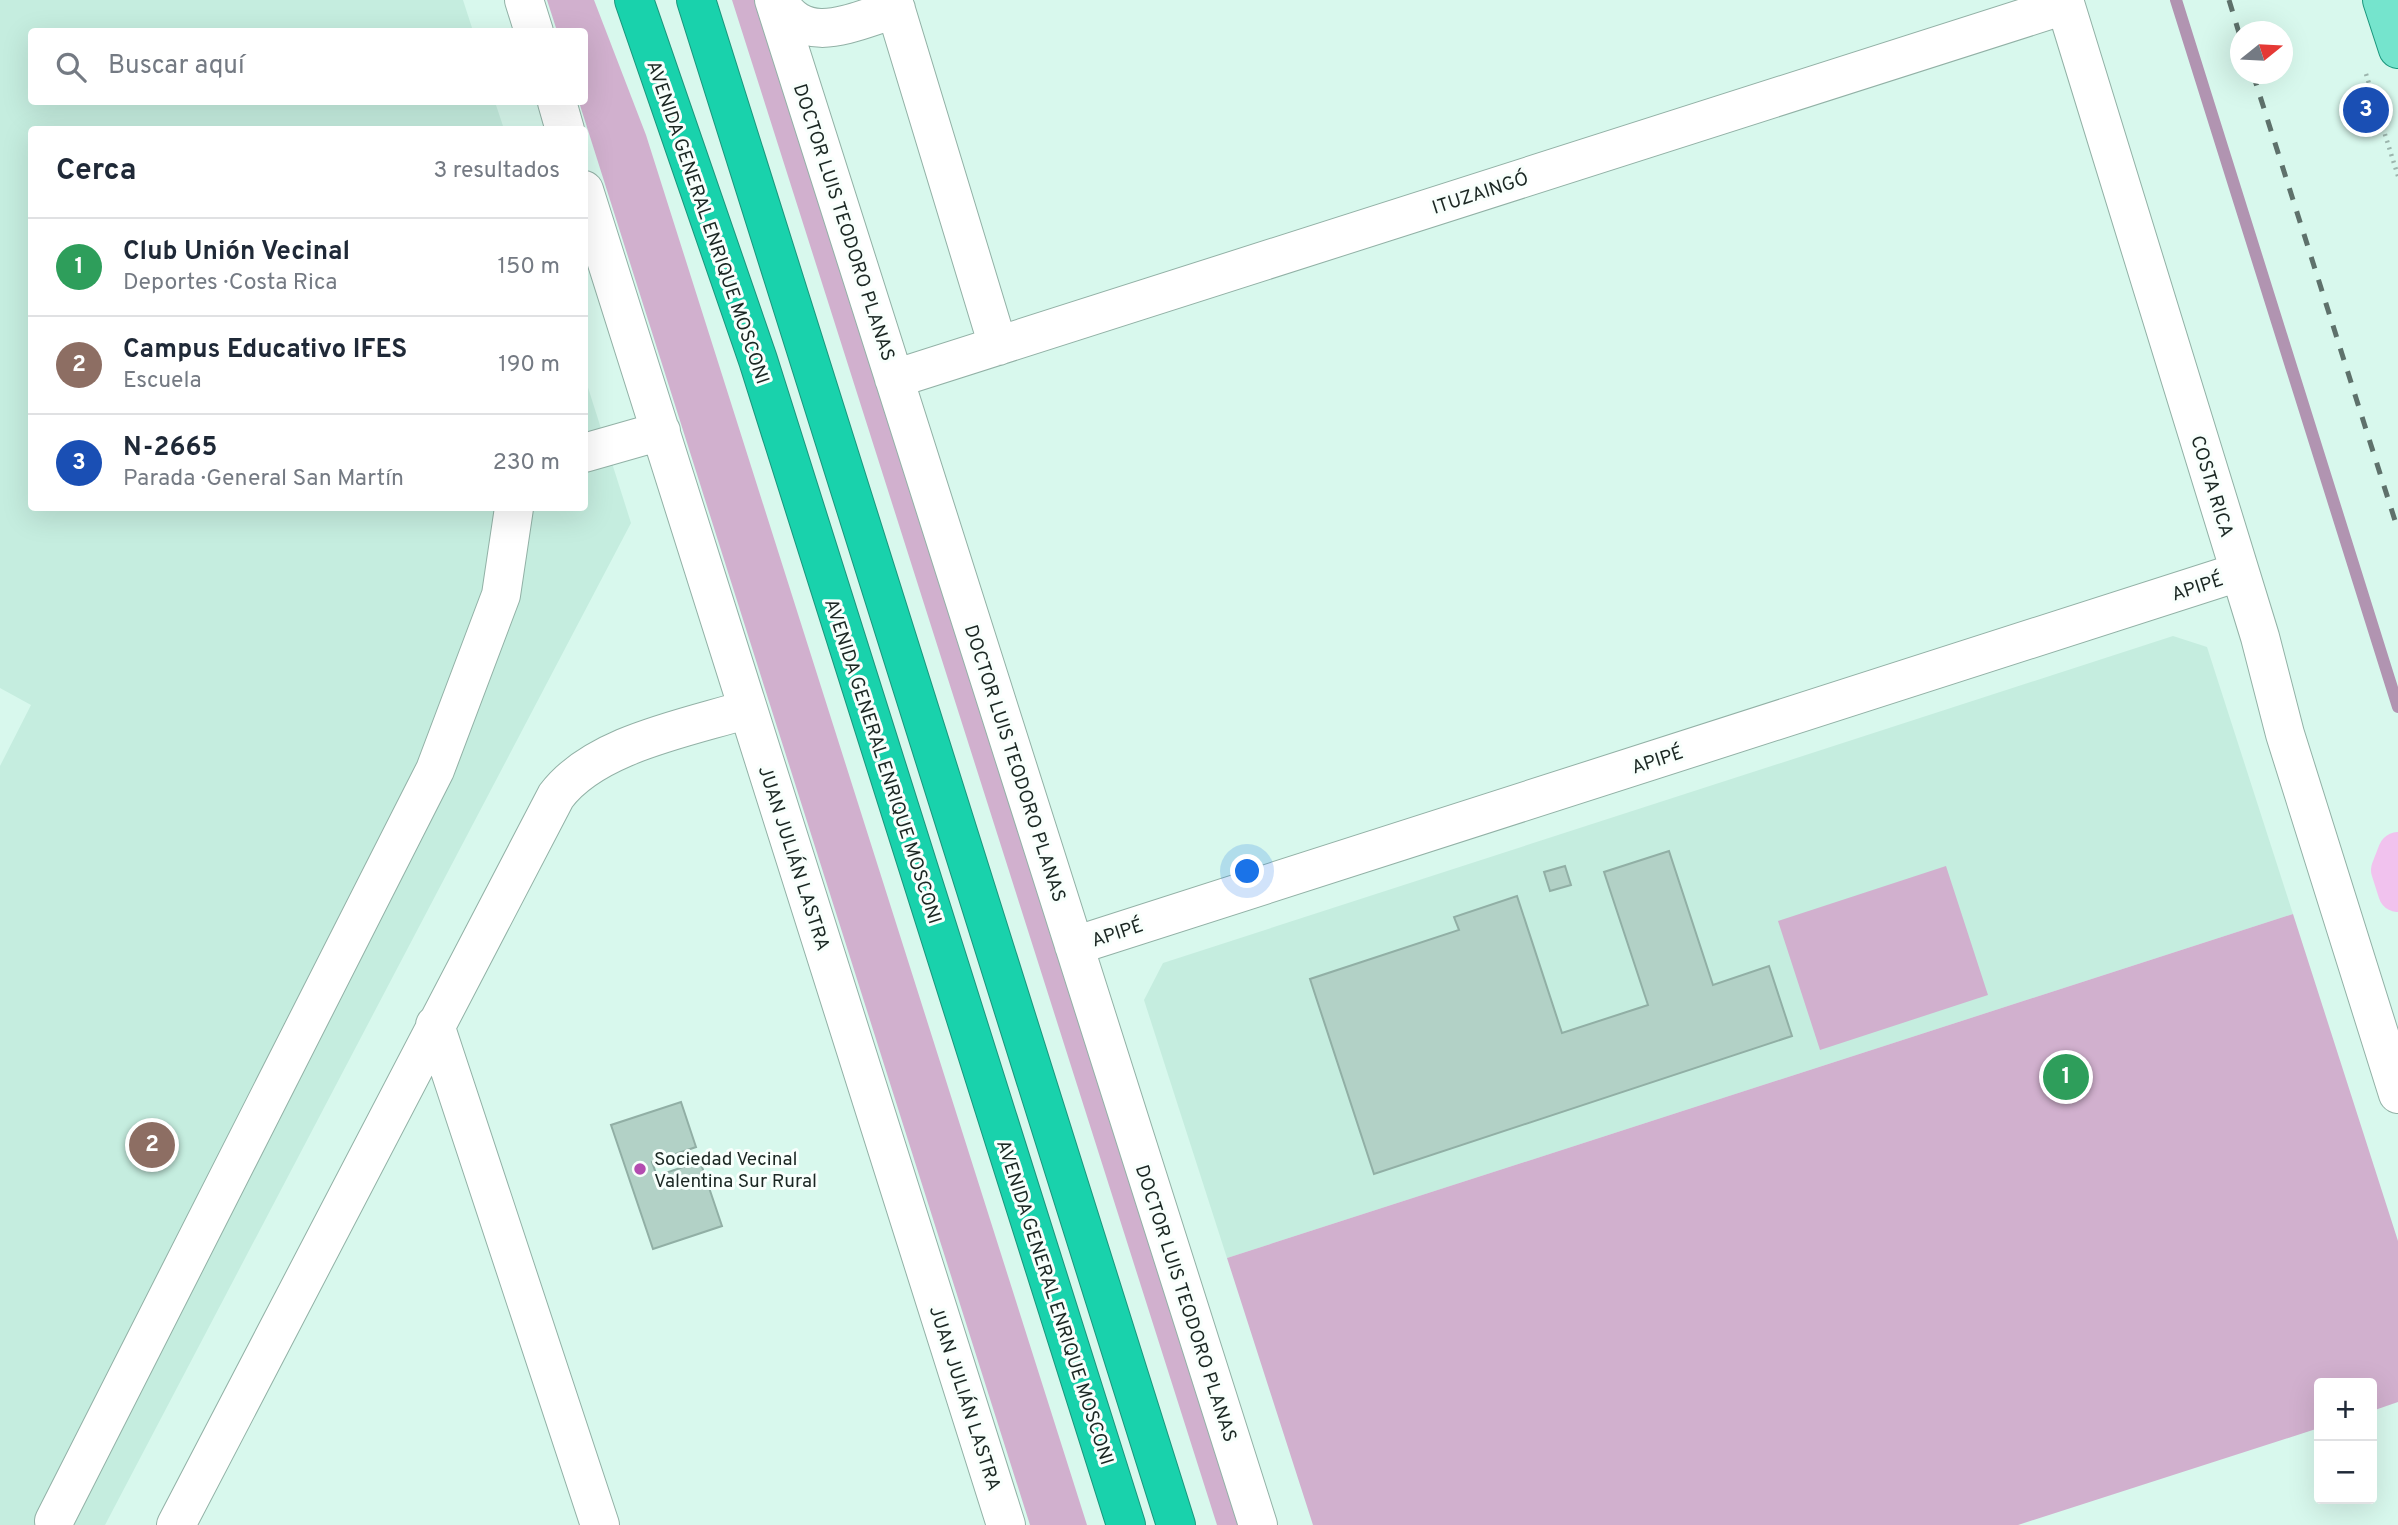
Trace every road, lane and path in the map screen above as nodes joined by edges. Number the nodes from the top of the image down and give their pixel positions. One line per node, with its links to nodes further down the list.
1 (524, 0): 8 (street)
2 (634, 0): 29 (highway, AVENIDA GENERAL ENRIQUE MOSCONI)
3 (696, 0): 30 (highway)
4 (776, 0): 7 (street); 16 (street, DOCTOR LUIS TEODORO PLANAS)
5 (2382, 0): 9 (main road)
6 (2064, 2): 15 (street, ITUZAINGÓ); 20 (street, COSTA RICA)
7 (895, 4): 15 (street)
8 (533, 28)
9 (2398, 49)
10 (2362, 63): 13 (path)
11 (557, 105): 12 (street)
12 (564, 126)
13 (2398, 176)
14 (588, 203): 17 (street, JUAN JULIÁN LASTRA)
15 (998, 346): 16 (street, ITUZAINGÓ)
16 (894, 379): 22 (street, DOCTOR LUIS TEODORO PLANAS)
17 (661, 431): 18 (street); 21 (street, JUAN JULIÁN LASTRA)
18 (588, 452)
19 (514, 511): 25 (street)
20 (2239, 572): 22 (street, APIPÉ); 24 (street, COSTA RICA)
21 (748, 709): 23 (street); 28 (street, JUAN JULIÁN LASTRA)
22 (1074, 946): 31 (street, DOCTOR LUIS TEODORO PLANAS)
23 (435, 1025): 26 (street); 27 (street)
24 (2398, 1094)
25 (54, 1521)
26 (176, 1525)
27 (600, 1525)
28 (1006, 1525)
29 (1126, 1525)
30 (1176, 1525)
31 (1258, 1525)

